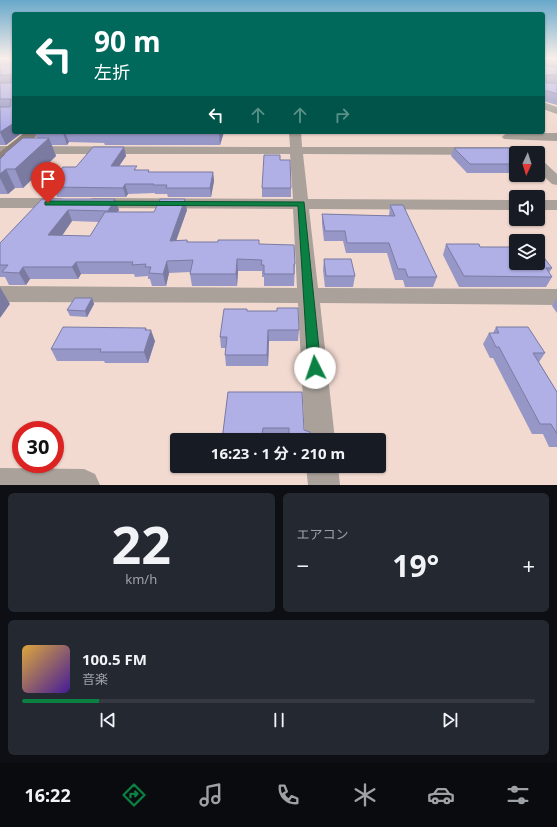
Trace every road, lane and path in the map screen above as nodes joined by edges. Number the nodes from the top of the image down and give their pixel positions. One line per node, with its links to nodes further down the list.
1 (545, 106): 2 (street)
2 (557, 111)
3 (545, 115): 4 (street)
4 (557, 115)
5 (31, 134): 12 (street)
6 (295, 134): 10 (street)
7 (505, 135): 8 (street); 9 (street)
8 (557, 137)
9 (517, 146)
10 (296, 150): 11 (street); 12 (street); 16 (street)
11 (509, 152)
12 (4, 153)
13 (545, 170): 14 (street)
14 (557, 181)
15 (0, 203): 16 (street)
16 (301, 204): 17 (street); 21 (street)
17 (509, 205)
18 (545, 205): 19 (street)
19 (557, 205)
20 (0, 294): 21 (street)
21 (309, 296): 22 (street); 23 (street)
22 (557, 297)
23 (319, 433)
24 (323, 473): 27 (street)
25 (0, 484): 26 (street)
26 (84, 485)
27 (324, 485)

